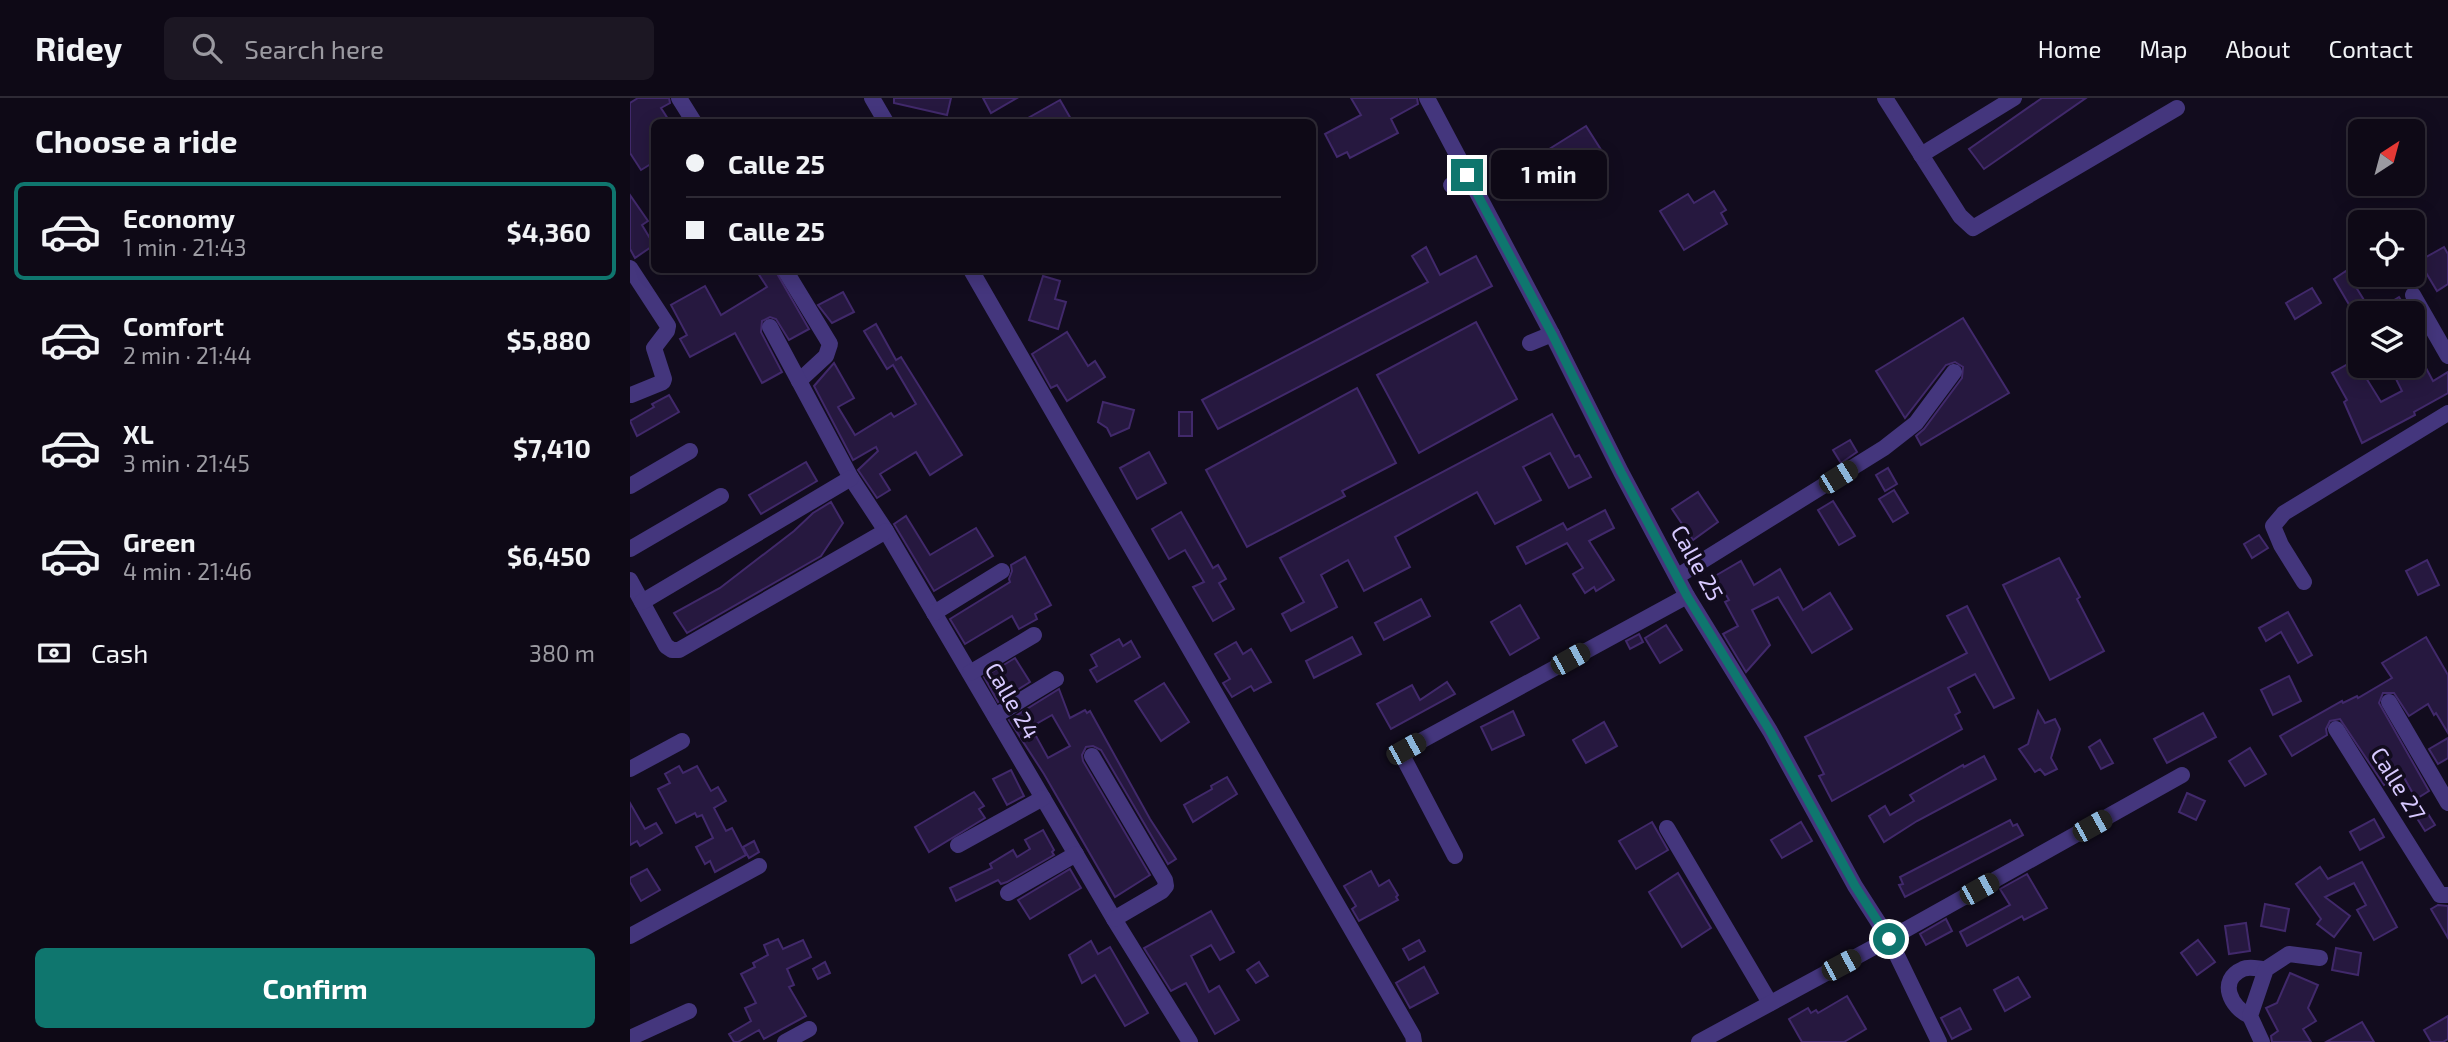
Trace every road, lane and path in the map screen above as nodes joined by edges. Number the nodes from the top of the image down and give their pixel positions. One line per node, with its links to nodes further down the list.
1 (679, 98): 7 (street)
2 (872, 98): 8 (street)
3 (1427, 98): 10 (street, Calle 25)
4 (1885, 98): 9 (street)
5 (2014, 98): 9 (street)
6 (2177, 108): 9 (street)
7 (692, 119)
8 (884, 119)
9 (1921, 155)
10 (1467, 175): 11 (street); 17 (street, Calle 25)
11 (1451, 185)
12 (630, 268): 22 (street)
13 (787, 273): 21 (street)
14 (973, 273): 68 (street)
15 (2413, 295): 19 (street)
16 (769, 327): 21 (street, Calle 24)
17 (1552, 334): 18 (street); 31 (street, Calle 25)
18 (1530, 343)
19 (2448, 356)
20 (1954, 372): 31 (street)
21 (799, 381): 25 (street, Calle 24)
22 (631, 395)
23 (2448, 413): 33 (street)
24 (690, 451): 26 (street)
25 (851, 478): 28 (street, Calle 24); 35 (street)
26 (630, 486)
27 (721, 496): 29 (street)
28 (886, 531): 35 (street); 36 (street, Calle 24)
29 (630, 549)
30 (1002, 570): 36 (street)
31 (1678, 576): 34 (street, Calle 25)
32 (630, 580): 35 (street)
33 (2304, 582)
34 (1687, 596): 52 (street); 58 (street, Calle 25)
35 (642, 602)
36 (934, 613): 38 (street, Calle 24)
37 (1034, 635): 38 (street)
38 (970, 673): 41 (street, Calle 24)
39 (1056, 679): 41 (street)
40 (2389, 702): 48 (street)
41 (995, 716): 47 (street, Calle 24)
42 (2336, 729): 55 (street, Calle 27)
43 (682, 741): 45 (street)
44 (1092, 756): 56 (street)
45 (630, 769)
46 (2182, 775): 58 (street)
47 (1043, 798): 50 (street); 51 (street, Calle 24)
48 (2448, 803)
49 (1667, 828): 61 (street)
50 (958, 845)
51 (1076, 854): 54 (street); 56 (street, Calle 24)
52 (1455, 856)
53 (760, 866): 57 (street)
54 (1008, 893)
55 (2446, 895)
56 (1115, 919): 67 (street, Calle 24)
57 (630, 936)
58 (1889, 939): 61 (street); 70 (street, Calle 25)
59 (2320, 958): 60 (street)
60 (2266, 970): 63 (street); 63 (street)
61 (1770, 1003): 69 (street)
62 (689, 1011): 65 (street)
63 (2250, 1016): 71 (street)
64 (809, 1029): 66 (street)
65 (630, 1038)
66 (785, 1042)
67 (1190, 1042)
68 (1414, 1042)
69 (1699, 1042)
70 (1939, 1042)
71 (2262, 1042)

